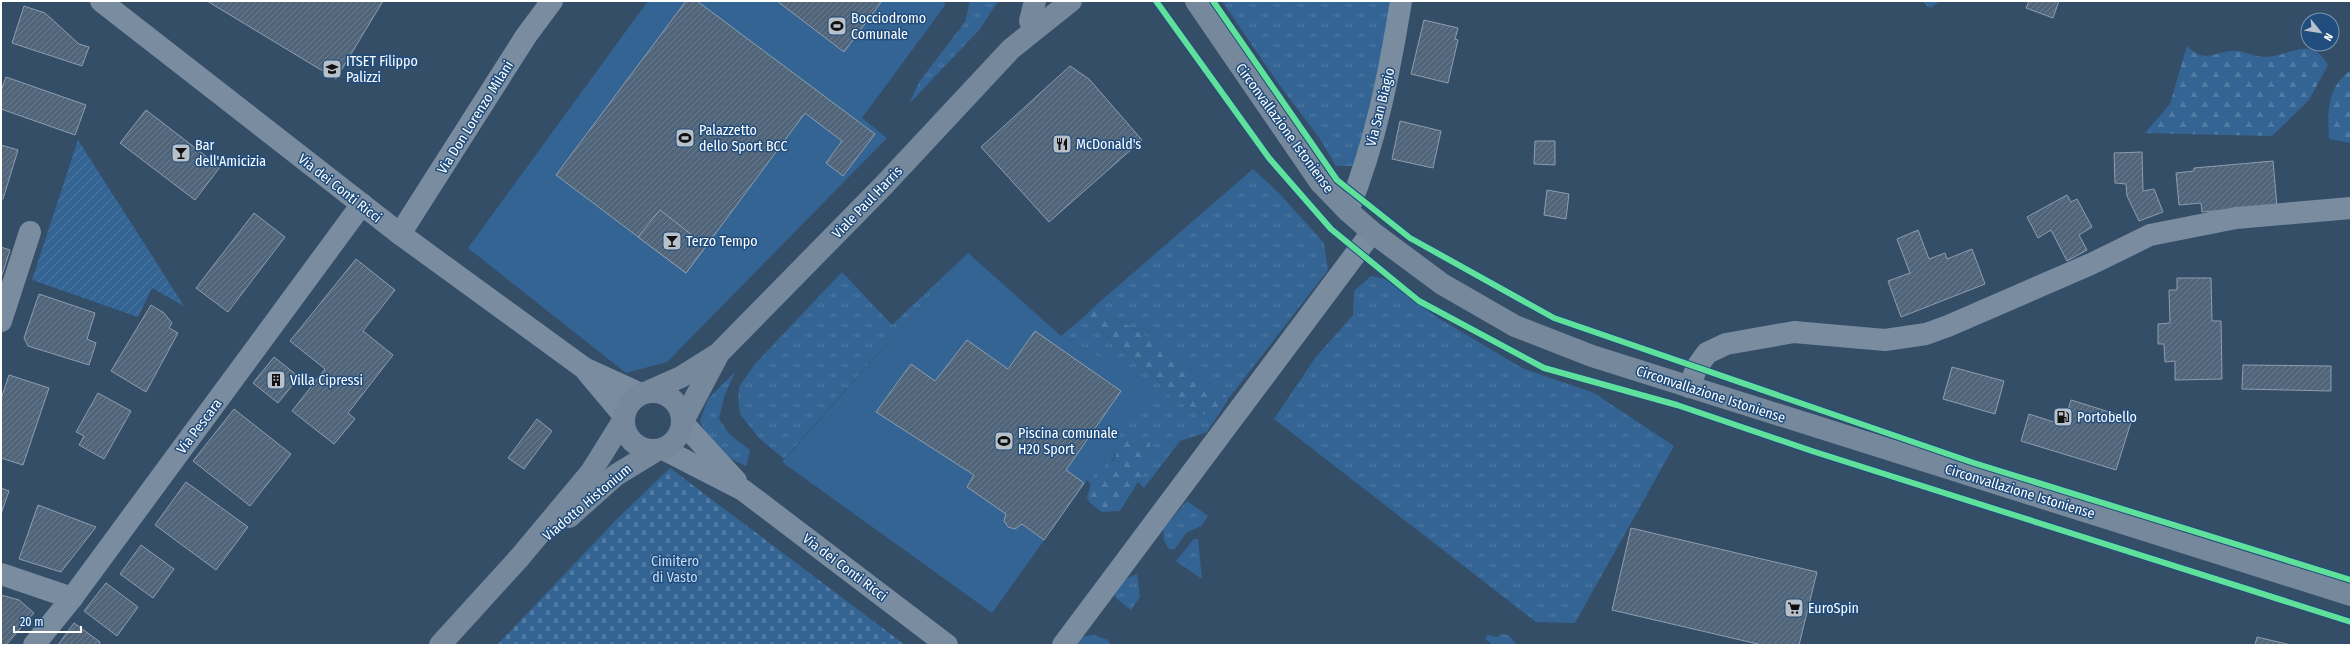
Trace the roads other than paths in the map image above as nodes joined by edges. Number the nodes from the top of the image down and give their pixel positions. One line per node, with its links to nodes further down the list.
1 (101, 1): 11 (street, Via dei Conti Ricci)
2 (552, 1): 16 (street, Via Don Lorenzo Milani)
3 (1042, 1): 8 (main road, Viale Paul Harris)
4 (1071, 1): 10 (main road, Viale Paul Harris)
5 (1181, 1): 9 (main road)
6 (1196, 1): 9 (main road, Circonvallazione Istoniense)
7 (1401, 1): 13 (street, Via San Biagio)
8 (1033, 11): 10 (main road, Viale Paul Harris)
9 (1224, 44): 13 (main road, Circonvallazione Istoniense)
10 (1011, 49): 18 (main road, Viale Paul Harris)
11 (362, 204): 16 (street, Via dei Conti Ricci); 29 (street, Via Pescara)
12 (2351, 208): 20 (street)
13 (1348, 211): 15 (main road, Circonvallazione Istoniense)
14 (30, 232): 17 (street)
15 (1372, 232): 20 (main road, Circonvallazione Istoniense); 33 (street)
16 (400, 234): 19 (street, Via dei Conti Ricci)
17 (1, 321)
18 (719, 353): 21 (main road, Viale Paul Harris); 23 (main road, Viale Paul Harris)
19 (584, 368): 21 (street, Via dei Conti Ricci); 22 (street, Via dei Conti Ricci)
20 (1689, 387): 28 (main road, Circonvallazione Istoniense)
21 (644, 393): 22 (main road); 23 (main road)
22 (624, 417): 24 (main road); 26 (main road, Viadotto Histonium)
23 (682, 421): 24 (main road); 25 (street, Via dei Conti Ricci)
24 (660, 449): 25 (street, Via dei Conti Ricci); 26 (main road, Viadotto Histonium)
25 (743, 490): 32 (street, Via dei Conti Ricci)
26 (520, 557): 31 (main road, Viadotto Histonium)
27 (1, 574): 29 (street)
28 (2351, 595)
29 (72, 598): 30 (street, Via Pescara)
30 (34, 645)
31 (440, 645)
32 (947, 645)
33 (1063, 645)

